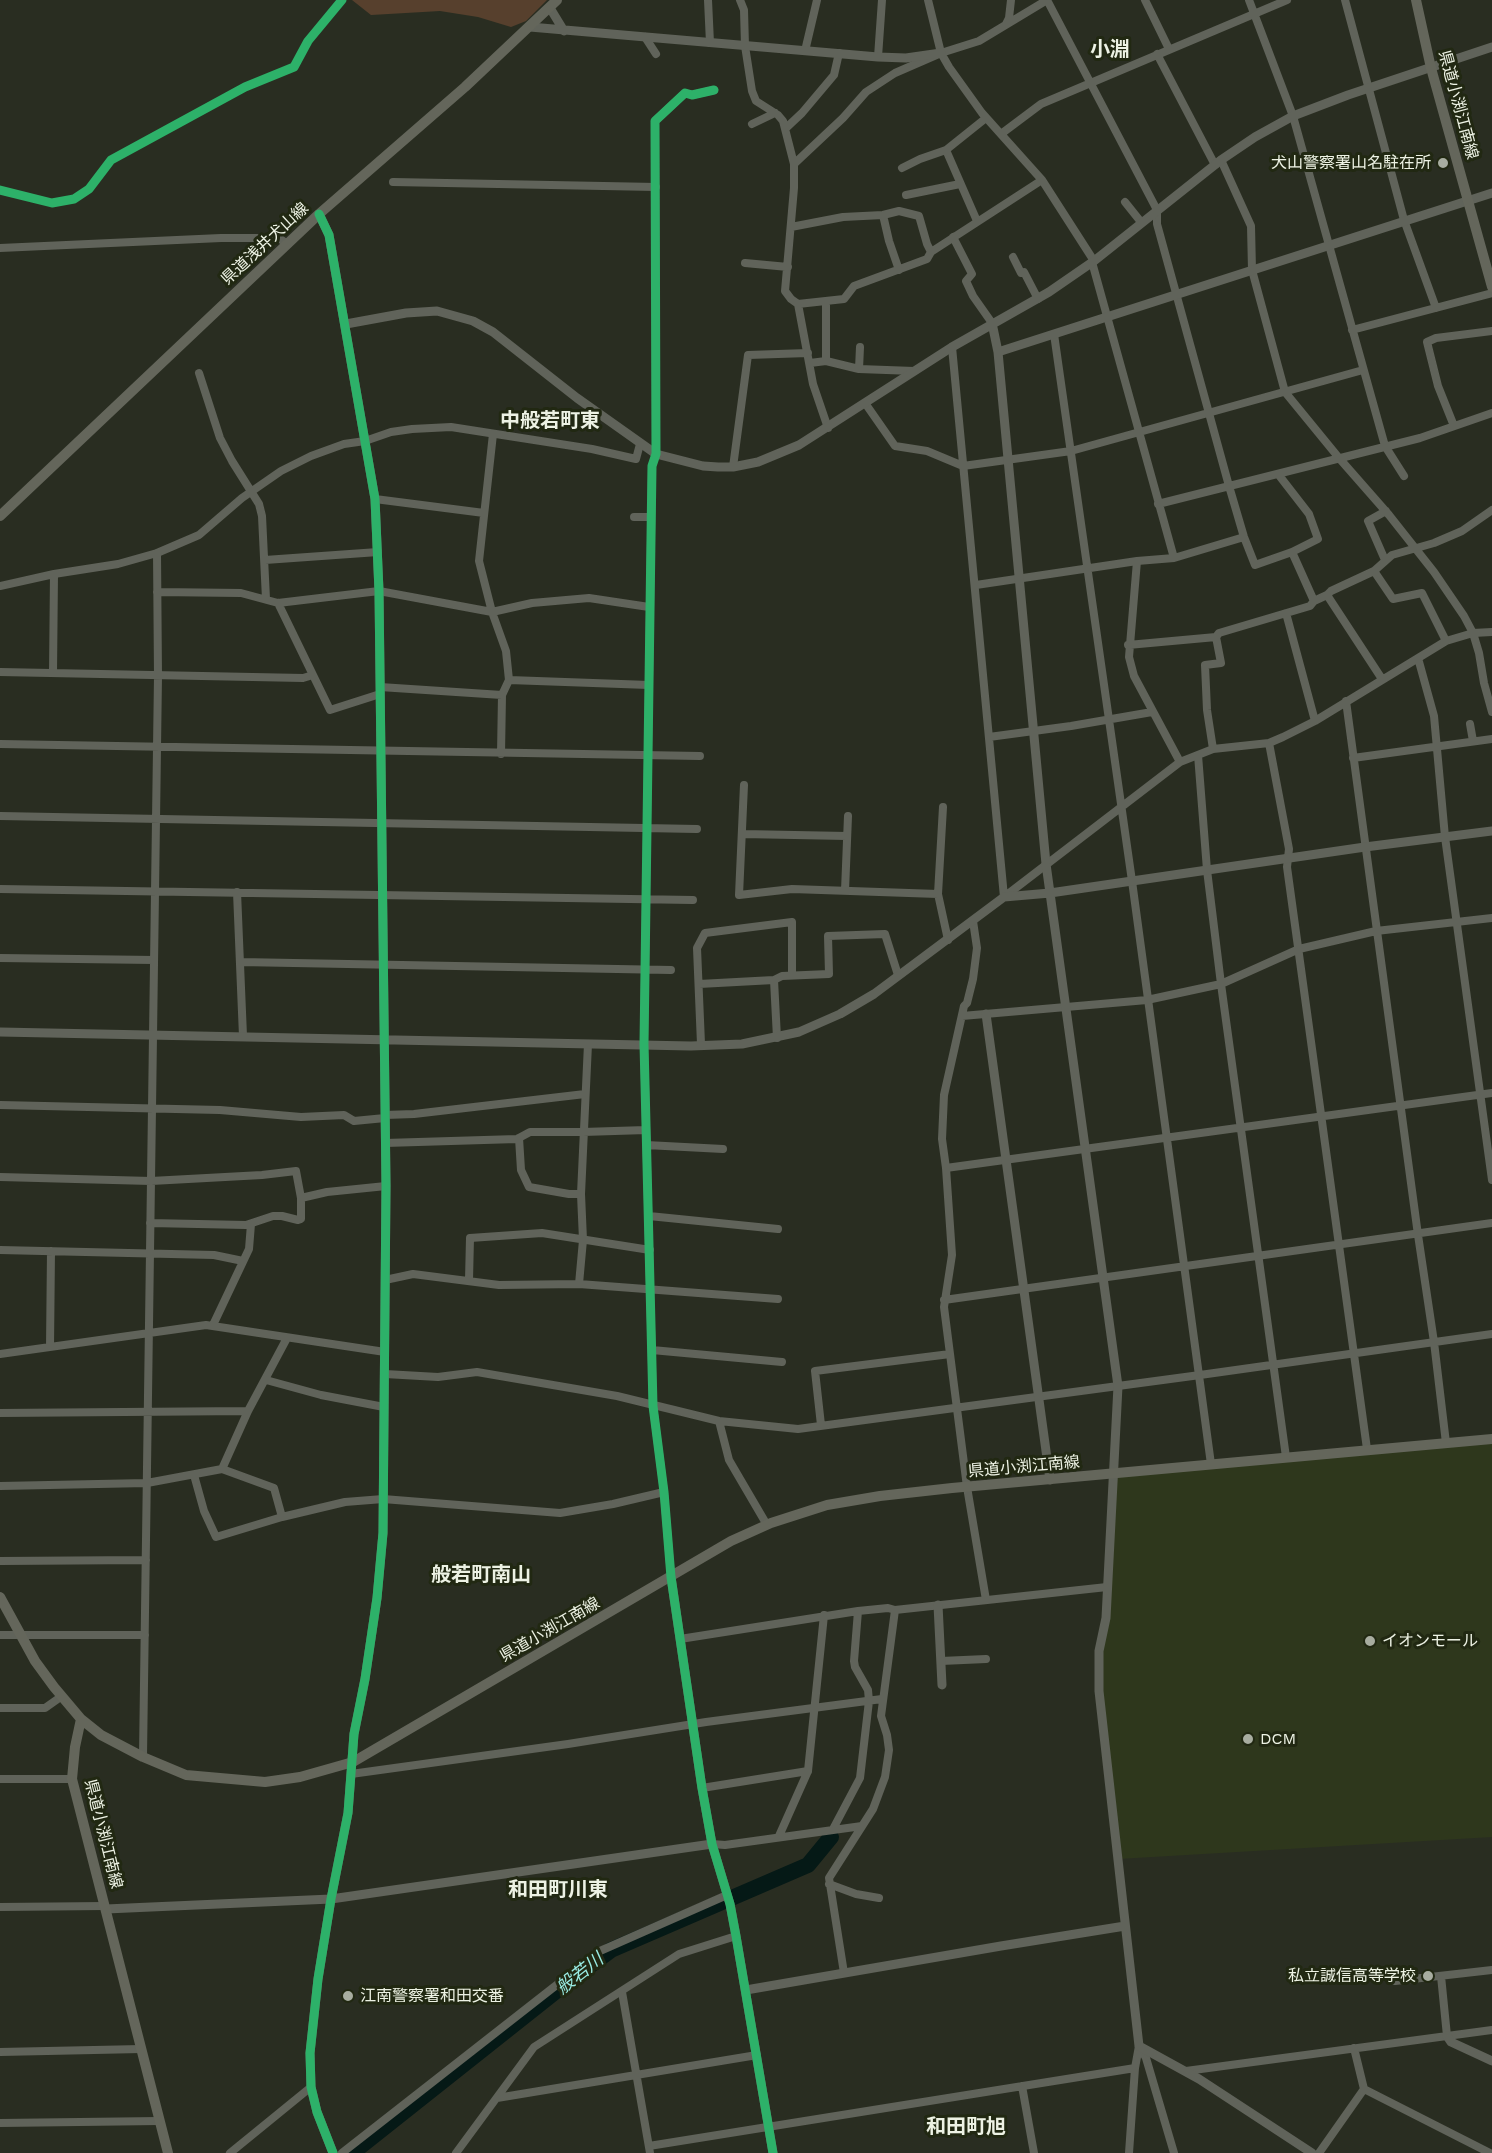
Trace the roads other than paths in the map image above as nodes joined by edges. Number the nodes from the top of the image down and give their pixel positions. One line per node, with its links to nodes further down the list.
1 (708, 0): 19 (street)
2 (740, 0): 20 (street)
3 (817, 0): 23 (street)
4 (882, 0): 28 (street)
5 (928, 0): 24 (street)
6 (1011, 0): 15 (street)
7 (1047, 0): 15 (street); 30 (street)
8 (1145, 0): 22 (street)
9 (1249, 0): 14 (street)
10 (1287, 0): 14 (street)
11 (1345, 0): 31 (street)
12 (1416, 0): 29 (main road, 県道小渕江南線)
13 (553, 4): 16 (main road, 県道浅井犬山線); 17 (street)
14 (1255, 13): 22 (street); 34 (street)
15 (1006, 24): 24 (street)
16 (530, 27): 17 (street); 52 (main road, 県道浅井犬山線)
17 (564, 30): 18 (street)
18 (645, 37): 19 (street); 26 (street)
19 (710, 43): 20 (street)
20 (745, 46): 23 (street); 33 (street)
21 (1492, 47): 29 (street)
22 (1169, 50): 27 (street)
23 (805, 51): 25 (street)
24 (940, 52): 28 (street); 35 (street); 41 (street)
25 (839, 53): 28 (street); 37 (street)
26 (656, 54)
27 (1157, 54): 30 (street); 40 (street)
28 (878, 57)
29 (1431, 68): 31 (street); 49 (main road, 県道小渕江南線)
30 (1090, 84): 38 (street); 51 (street)
31 (1369, 88): 34 (street); 54 (street)
32 (714, 90): 46 (street)
33 (775, 113): 36 (street); 37 (street)
34 (1293, 116): 40 (street); 60 (street)
35 (986, 118): 38 (street); 39 (street)
36 (752, 124)
37 (786, 128): 41 (street)
38 (1001, 134): 43 (street)
39 (946, 150): 42 (street); 45 (street)
40 (1218, 162): 51 (street); 68 (street)
41 (794, 164): 57 (street)
42 (902, 168)
43 (1042, 180): 55 (street); 64 (street)
44 (393, 182): 46 (street)
45 (960, 184): 48 (street); 55 (street)
46 (656, 187): 104 (street)
47 (1492, 193): 49 (street)
48 (906, 195)
49 (1468, 200): 54 (street); 69 (main road, 県道小渕江南線)
50 (1125, 202): 56 (street)
51 (1157, 210): 56 (street); 71 (street)
52 (319, 214): 59 (main road, 県道浅井犬山線); 78 (street)
53 (883, 216): 57 (street); 62 (street); 67 (street)
54 (1404, 220): 60 (street); 75 (street)
55 (977, 221): 58 (street)
56 (1141, 222): 64 (street)
57 (791, 227): 66 (street)
58 (953, 237): 62 (street); 77 (street)
59 (287, 244): 61 (street); 118 (main road, 県道浅井犬山線)
60 (1329, 245): 68 (street); 79 (street)
61 (0, 248)
62 (932, 252): 67 (street)
63 (1012, 257): 72 (street)
64 (1093, 261): 72 (street); 76 (street)
65 (746, 263): 66 (street)
66 (788, 267): 74 (street)
67 (899, 270): 73 (street)
68 (1252, 270): 71 (street); 92 (street)
69 (1492, 286)
70 (1492, 293): 75 (street)
71 (1177, 296): 76 (street); 94 (street)
72 (1038, 299): 77 (street)
73 (826, 301): 74 (street); 86 (street)
74 (798, 304): 85 (street)
75 (1436, 308): 79 (street)
76 (1107, 317): 81 (street); 98 (street)
77 (992, 323): 82 (street); 84 (street)
78 (346, 324): 100 (street); 101 (street)
79 (1352, 330): 89 (street)
80 (1492, 331): 96 (street)
81 (1054, 334): 84 (street); 103 (street)
82 (952, 346): 90 (street); 107 (street)
83 (860, 347): 88 (street)
84 (998, 352): 106 (street)
85 (808, 353): 87 (street); 108 (street)
86 (826, 361): 87 (street); 88 (street)
87 (810, 363): 97 (street)
88 (860, 369): 90 (street)
89 (1363, 370): 92 (street); 102 (street)
90 (914, 371): 93 (street)
91 (199, 373): 112 (street)
92 (1285, 392): 94 (street); 105 (street)
93 (865, 403): 97 (street); 107 (street)
94 (1209, 413): 98 (street); 111 (street)
95 (1492, 413): 96 (street)
96 (1454, 426): 102 (street)
97 (828, 428): 108 (street)
98 (1139, 432): 103 (street); 114 (street)
99 (493, 434): 100 (street); 101 (street); 117 (street)
100 (365, 441): 112 (street); 113 (street)
101 (640, 444): 104 (street)
102 (1385, 446): 105 (street); 110 (street)
103 (1071, 451): 106 (street); 130 (street)
104 (656, 454): 108 (street); 119 (street)
105 (1339, 458): 109 (street); 116 (street)
106 (1008, 461): 107 (street); 133 (street)
107 (963, 466): 134 (street)
108 (733, 467)
109 (1278, 474): 111 (street); 124 (street)
110 (1404, 476)
111 (1229, 486): 114 (street); 121 (street)
112 (252, 492): 125 (street); 127 (street)
113 (375, 499): 117 (street); 123 (street)
114 (1158, 504): 126 (street)
115 (1492, 510): 122 (street)
116 (1386, 511): 122 (street); 128 (street)
117 (484, 513): 143 (street)
118 (0, 516)
119 (651, 517): 120 (street); 142 (street)
120 (634, 518)
121 (1244, 537): 124 (street); 126 (street)
122 (1415, 549): 128 (street); 146 (street)
123 (378, 552): 127 (street); 136 (street)
124 (1292, 552): 140 (street)
125 (157, 553): 132 (street); 137 (street)
126 (1174, 558): 129 (street)
127 (265, 560): 139 (street)
128 (1385, 560): 131 (street)
129 (1137, 561): 130 (street); 149 (street)
130 (1086, 569): 133 (street); 164 (street)
131 (1374, 571): 138 (street); 148 (street)
132 (54, 574): 135 (street); 152 (street)
133 (1020, 580): 134 (street); 167 (street)
134 (976, 585): 168 (street)
135 (0, 586)
136 (379, 591): 141 (street); 143 (street); 159 (street)
137 (157, 592): 139 (street); 154 (street)
138 (1328, 595): 140 (street); 155 (street)
139 (266, 599): 141 (street)
140 (1314, 601): 144 (street)
141 (278, 603): 153 (street)
142 (649, 607): 143 (street); 158 (street)
143 (492, 612): 156 (street)
144 (1286, 614): 147 (street); 165 (street)
145 (1492, 632): 146 (street)
146 (1473, 633): 148 (street); 157 (street)
147 (1216, 637): 149 (street); 175 (street)
148 (1446, 641): 150 (street)
149 (1128, 645): 162 (street)
150 (1418, 658): 155 (street); 173 (street)
151 (0, 672): 152 (street)
152 (53, 673): 154 (street)
153 (313, 675): 154 (street); 159 (street)
154 (158, 676): 174 (street)
155 (1382, 679): 161 (street)
156 (509, 680): 158 (street); 160 (street)
157 (1488, 682): 163 (street)
158 (649, 685): 179 (street)
159 (380, 691): 160 (street); 176 (street)
160 (502, 695): 177 (street)
161 (1346, 701): 165 (street); 181 (street)
162 (1152, 712): 164 (street); 182 (street)
163 (1492, 712)
164 (1108, 720): 167 (street); 185 (street)
165 (1315, 721): 171 (street)
166 (1470, 723): 170 (street)
167 (1033, 732): 168 (street); 198 (street)
168 (989, 737): 209 (street)
169 (1492, 739): 170 (street)
170 (1473, 741): 173 (street)
171 (1269, 743): 175 (street); 197 (street)
172 (0, 744): 174 (street)
173 (1436, 745): 181 (street); 195 (street)
174 (157, 748): 176 (street); 188 (street)
175 (1213, 749): 178 (street)
176 (381, 752): 177 (street); 189 (street)
177 (501, 754): 179 (street)
178 (1198, 755): 182 (street); 199 (street)
179 (647, 756): 180 (street); 190 (street)
180 (700, 756)
181 (1353, 758): 196 (street)
182 (1180, 762): 185 (street)
183 (744, 785): 193 (street)
184 (943, 807): 207 (street)
185 (1121, 807): 198 (street); 200 (street)
186 (0, 816): 188 (street)
187 (848, 816): 194 (street)
188 (156, 819): 189 (street); 203 (street)
189 (382, 823): 190 (street); 206 (street)
190 (646, 828): 191 (street); 208 (street)
191 (697, 829)
192 (1492, 831): 195 (street)
193 (742, 834): 194 (street); 202 (street)
194 (848, 836): 202 (street)
195 (1445, 837): 196 (street); 213 (street)
196 (1365, 847): 197 (street); 214 (street)
197 (1288, 858): 199 (street); 216 (street)
198 (1046, 864): 205 (street); 209 (street)
199 (1207, 870): 200 (street); 227 (street)
200 (1132, 881): 205 (street); 228 (street)
201 (0, 888): 203 (street)
202 (845, 891): 207 (street)
203 (155, 892): 204 (street); 218 (street)
204 (237, 892): 206 (street); 219 (street)
205 (1050, 892): 209 (street); 229 (street)
206 (383, 894): 208 (street); 220 (street)
207 (938, 894): 215 (street)
208 (644, 897): 210 (street); 221 (street)
209 (1004, 897): 212 (street)
210 (693, 900)
211 (1492, 918): 213 (street)
212 (973, 921): 215 (street); 231 (street)
213 (1455, 921): 214 (street); 242 (street)
214 (1376, 930): 216 (street); 244 (street)
215 (948, 940): 224 (street)
216 (1299, 949): 227 (street); 247 (street)
217 (0, 958): 218 (street)
218 (154, 960): 233 (street)
219 (240, 962): 220 (street); 234 (street)
220 (383, 965): 221 (street); 236 (street)
221 (644, 969): 222 (street); 238 (street)
222 (671, 970)
223 (792, 975): 224 (street); 225 (street); 226 (street)
224 (898, 975): 235 (street)
225 (774, 980): 226 (street); 235 (street)
226 (699, 984): 239 (street)
227 (1221, 984): 228 (street); 248 (street)
228 (1147, 1000): 229 (street); 251 (street)
229 (1067, 1006): 230 (street); 256 (street)
230 (986, 1014): 231 (street); 257 (street)
231 (962, 1016): 258 (street)
232 (0, 1032): 233 (street)
233 (152, 1035): 234 (street); 245 (street)
234 (243, 1036): 236 (street)
235 (777, 1038): 239 (street)
236 (384, 1039): 237 (street); 246 (street)
237 (588, 1044): 238 (street); 241 (street)
238 (644, 1044): 239 (street); 249 (street)
239 (700, 1044)
240 (1492, 1093): 242 (street)
241 (585, 1094): 246 (street); 250 (street)
242 (1480, 1095): 244 (street); 261 (street)
243 (0, 1105): 245 (street)
244 (1401, 1105): 247 (street); 270 (street)
245 (152, 1108): 246 (street); 260 (street)
246 (385, 1116): 253 (street)
247 (1321, 1117): 248 (street); 272 (street)
248 (1240, 1128): 251 (street); 277 (street)
249 (646, 1130): 250 (street); 254 (street)
250 (583, 1132): 252 (street); 263 (street)
251 (1167, 1137): 256 (street); 279 (street)
252 (519, 1138): 253 (street); 263 (street)
253 (385, 1143): 262 (street)
254 (646, 1145): 255 (street); 265 (street)
255 (723, 1149)
256 (1085, 1149): 257 (street); 280 (street)
257 (1006, 1160): 258 (street); 285 (street)
258 (946, 1168): 287 (street)
259 (0, 1177): 260 (street)
260 (151, 1180): 264 (street); 266 (street)
261 (1492, 1180)
262 (386, 1186): 264 (street); 281 (street)
263 (581, 1194): 271 (street)
264 (301, 1198): 268 (street)
265 (649, 1216): 269 (street); 274 (street)
266 (150, 1223): 268 (street); 276 (street)
267 (1492, 1223): 270 (street)
268 (251, 1224): 278 (street)
269 (778, 1229)
270 (1418, 1235): 272 (street); 292 (street)
271 (583, 1240): 274 (street); 282 (street); 283 (street)
272 (1339, 1244): 277 (street); 296 (street)
273 (0, 1250): 275 (street)
274 (650, 1250): 284 (street)
275 (51, 1251): 276 (street); 293 (street)
276 (150, 1254): 278 (street); 289 (street)
277 (1259, 1257): 279 (street); 300 (street)
278 (243, 1261): 288 (street)
279 (1184, 1266): 280 (street); 302 (street)
280 (1104, 1279): 285 (street); 304 (street)
281 (385, 1280): 282 (street); 295 (street)
282 (469, 1280): 283 (street)
283 (579, 1284): 284 (street)
284 (651, 1290): 286 (street); 294 (street)
285 (1023, 1290): 287 (street); 305 (street)
286 (778, 1299)
287 (944, 1300): 298 (street)
288 (213, 1325): 289 (street); 291 (street)
289 (149, 1332): 293 (street); 311 (street)
290 (1492, 1334): 292 (street)
291 (287, 1338): 295 (street); 303 (street)
292 (1434, 1342): 296 (street); 315 (street)
293 (50, 1347): 297 (street)
294 (652, 1350): 299 (street); 306 (street)
295 (385, 1352): 301 (street)
296 (1353, 1353): 300 (street); 316 (street)
297 (0, 1354)
298 (950, 1354): 308 (street); 313 (street)
299 (782, 1362)
300 (1275, 1364): 302 (street); 317 (street)
301 (385, 1374): 306 (street); 307 (street)
302 (1200, 1376): 304 (street); 318 (street)
303 (266, 1380): 307 (street); 309 (street)
304 (1118, 1386): 305 (street); 320 (street)
305 (1038, 1397): 308 (street); 322 (street)
306 (653, 1406): 312 (street); 326 (street)
307 (384, 1407): 327 (street)
308 (958, 1408): 313 (street); 325 (street)
309 (248, 1411): 311 (street); 319 (street)
310 (0, 1413): 311 (street)
311 (148, 1413): 323 (street)
312 (719, 1421): 313 (street); 329 (street)
313 (821, 1425)
314 (1492, 1439): 315 (main road, 県道小渕江南線)
315 (1446, 1443): 316 (main road, 県道小渕江南線)
316 (1366, 1449): 317 (main road, 県道小渕江南線)
317 (1286, 1457): 318 (main road, 県道小渕江南線)
318 (1211, 1464): 320 (main road, 県道小渕江南線)
319 (222, 1469): 321 (street); 328 (street)
320 (1113, 1473): 322 (main road, 県道小渕江南線); 333 (street)
321 (194, 1475): 323 (street); 328 (street)
322 (1050, 1480): 325 (main road, 県道小渕江南線)
323 (147, 1483): 324 (street); 330 (street)
324 (0, 1486)
325 (967, 1487): 329 (main road, 県道小渕江南線); 335 (street)
326 (664, 1492): 327 (street); 332 (street)
327 (383, 1499): 328 (street); 355 (street)
328 (282, 1517)
329 (767, 1525): 332 (main road, 県道小渕江南線)
330 (146, 1560): 331 (street); 342 (street)
331 (0, 1561)
332 (671, 1577): 343 (street); 355 (main road, 県道小渕江南線)
333 (1107, 1587): 335 (street); 371 (street)
334 (0, 1598): 341 (main road)
335 (986, 1600): 336 (street)
336 (938, 1605): 337 (street); 345 (street)
337 (895, 1610): 338 (street); 348 (street)
338 (858, 1611): 339 (street); 349 (street)
339 (824, 1616): 343 (street); 351 (street)
340 (0, 1635): 341 (street)
341 (20, 1635): 342 (street); 347 (main road)
342 (145, 1635): 354 (street)
343 (680, 1639): 353 (street)
344 (986, 1659): 345 (street)
345 (940, 1661): 346 (street)
346 (942, 1685)
347 (62, 1696): 350 (street); 352 (main road)
348 (882, 1699): 349 (street); 361 (street)
349 (869, 1701): 351 (street); 362 (street)
350 (0, 1708)
351 (816, 1708): 353 (street); 356 (street)
352 (81, 1719): 354 (main road, 県道小渕江南線); 359 (main road, 県道小渕江南線)
353 (692, 1725): 357 (street); 360 (street)
354 (143, 1758): 355 (main road, 県道小渕江南線)
355 (353, 1762): 357 (street)
356 (808, 1771): 360 (street); 363 (street)
357 (351, 1774): 366 (street)
358 (0, 1779): 359 (street)
359 (72, 1779): 370 (main road, 県道小渕江南線)
360 (702, 1788): 364 (street)
361 (862, 1826): 362 (street); 365 (street)
362 (833, 1829): 363 (street)
363 (779, 1836): 364 (street)
364 (712, 1844): 366 (street); 367 (street)
365 (829, 1884): 368 (street); 374 (street)
366 (331, 1899): 370 (street); 391 (street)
367 (728, 1899): 372 (street); 401 (street)
368 (879, 1899)
369 (0, 1907): 370 (street)
370 (106, 1907): 383 (main road, 県道小渕江南線)
371 (1125, 1926): 374 (street); 381 (street)
372 (736, 1936): 377 (street); 378 (street)
373 (1492, 1970): 375 (street)
374 (844, 1973): 377 (street)
375 (1441, 1976): 376 (street); 380 (street)
376 (1395, 1981)
377 (746, 1990): 385 (street)
378 (622, 1992): 389 (street); 393 (street)
379 (1492, 2030): 380 (street)
380 (1447, 2036): 382 (street); 386 (street)
381 (1139, 2047): 387 (street); 388 (street); 406 (street)
382 (1354, 2048): 388 (street); 392 (street)
383 (141, 2049): 384 (street); 394 (main road, 県道小渕江南線)
384 (0, 2052)
385 (757, 2055): 389 (street); 396 (street)
386 (1492, 2061)
387 (1135, 2068): 390 (street); 405 (street)
388 (1186, 2071): 407 (street)
389 (637, 2075): 393 (street); 397 (street)
390 (1023, 2086): 396 (street); 404 (street)
391 (311, 2087): 399 (street); 400 (street)
392 (1364, 2089): 408 (street); 409 (street)
393 (497, 2098): 402 (street)
394 (159, 2121): 395 (street); 398 (main road, 県道小渕江南線)
395 (0, 2123)
396 (768, 2126): 397 (street); 403 (street)
397 (650, 2150)
398 (168, 2153)
399 (230, 2153)
400 (333, 2153)
401 (342, 2153)
402 (456, 2153)
403 (772, 2153)
404 (1034, 2153)
405 (1129, 2153)
406 (1174, 2153)
407 (1311, 2153)
408 (1319, 2153)
409 (1490, 2153)

